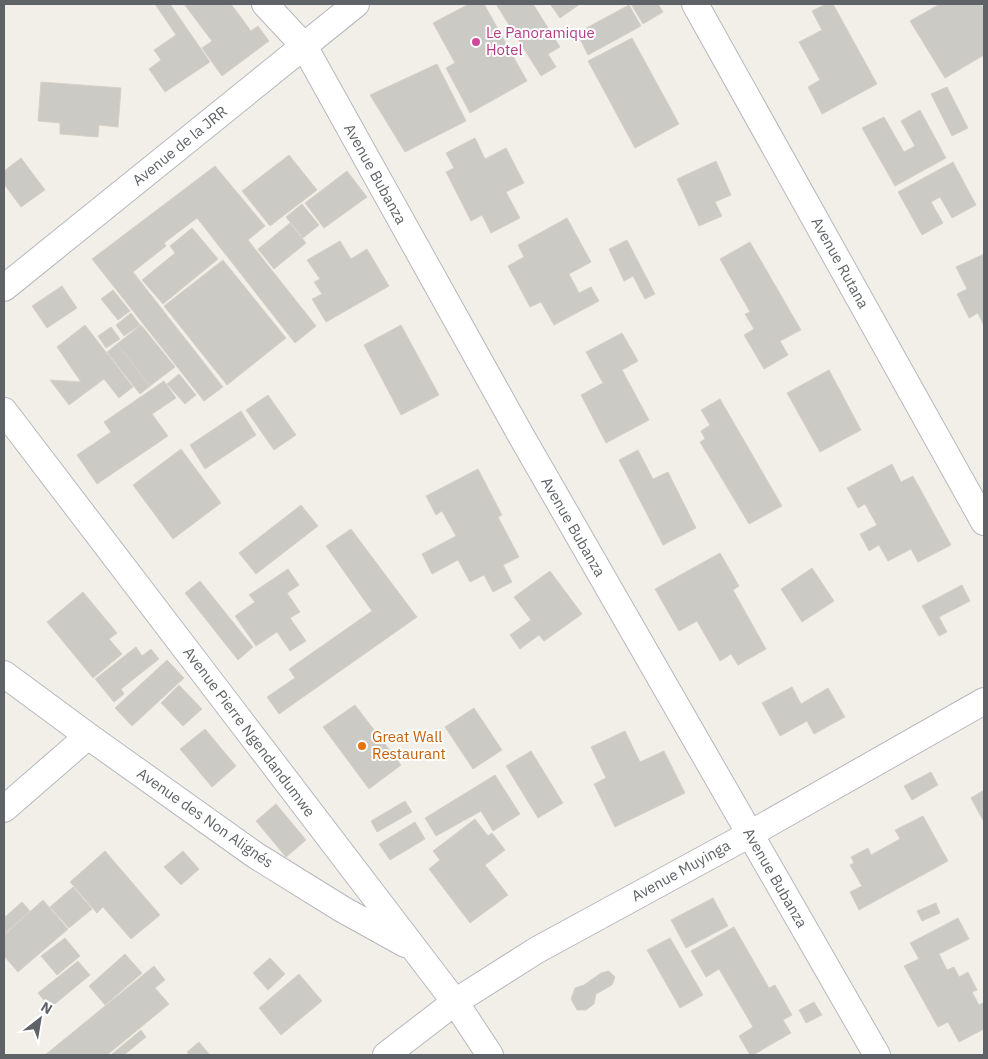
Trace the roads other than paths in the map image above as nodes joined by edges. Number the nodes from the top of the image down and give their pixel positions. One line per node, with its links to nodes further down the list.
1 (265, 4): 4 (street, Avenue Bubanza)
2 (356, 4): 4 (street, Avenue de la JRR)
3 (695, 4): 7 (street, Avenue Rutana)
4 (304, 46): 5 (street, Avenue de la JRR); 12 (street, Avenue Bubanza)
5 (4, 288)
6 (4, 411): 13 (street, Avenue Pierre Ngendandumwe)
7 (984, 522)
8 (4, 674): 10 (street, Avenue des Non Alignés)
9 (984, 701): 12 (street, Avenue Muyinga)
10 (88, 736): 11 (street); 13 (street, Avenue des Non Alignés)
11 (4, 809)
12 (750, 834): 14 (street, Avenue Muyinga); 17 (street, Avenue Bubanza)
13 (414, 949): 14 (street, Avenue Pierre Ngendandumwe)
14 (455, 1002): 15 (street, Avenue Muyinga); 16 (street, Avenue Pierre Ngendandumwe)
15 (386, 1055)
16 (490, 1055)
17 (877, 1055)

